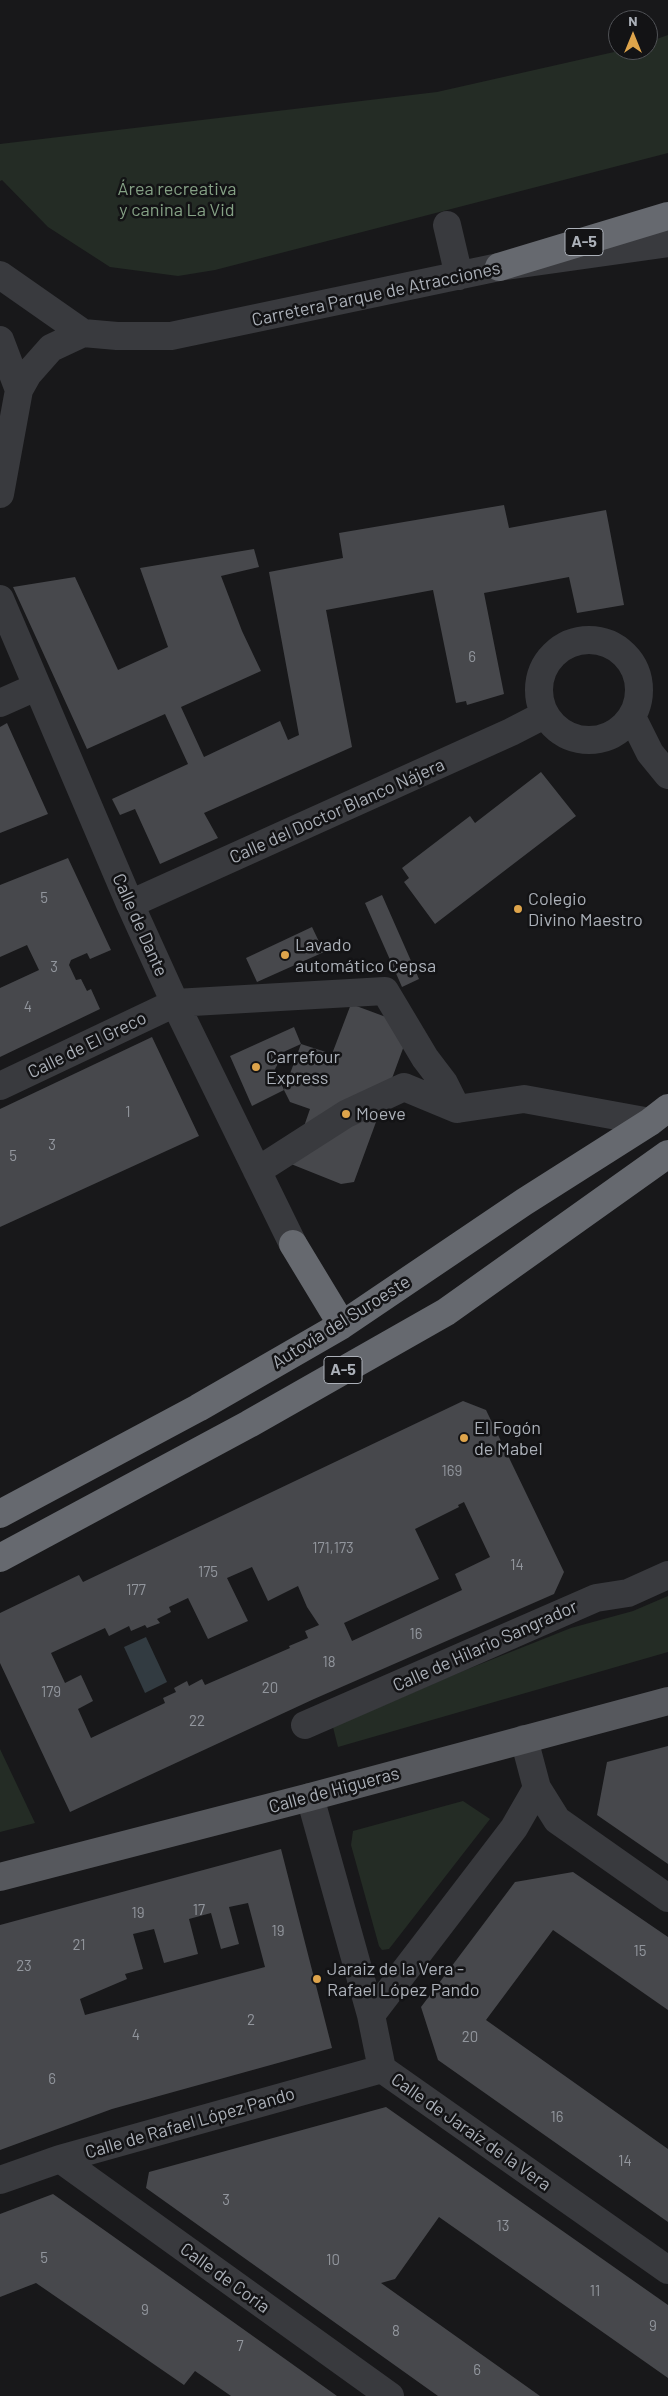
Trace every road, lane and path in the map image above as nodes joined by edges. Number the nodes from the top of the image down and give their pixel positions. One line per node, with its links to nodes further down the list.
1 (668, 216): 4 (highway, A-5)
2 (446, 225): 6 (street)
3 (668, 243): 4 (street, Carretera Parque de Atracciones)
4 (499, 267): 6 (street, Carretera Parque de Atracciones)
5 (0, 275): 7 (street, Carretera Parque de Atracciones)
6 (459, 276): 7 (street, Carretera Parque de Atracciones)
7 (83, 333): 9 (street)
8 (0, 340): 9 (street)
9 (18, 400): 10 (street)
10 (0, 494)
11 (0, 599): 12 (street, Calle de Dante)
12 (36, 687): 13 (street); 17 (street, Calle de Dante)
13 (0, 702)
14 (544, 715): 15 (street); 15 (street); 17 (street, Calle del Doctor Blanco Nájera)
15 (632, 717): 16 (street)
16 (668, 775)
17 (130, 904): 18 (street, Calle de Dante)
18 (175, 1003): 19 (street, Calle de El Greco); 20 (street); 23 (street, Calle de Dante)
19 (0, 1086)
20 (457, 1110): 21 (street); 23 (street)
21 (659, 1115): 25 (highway, Autovía del Suroeste / A-5)
22 (668, 1154): 27 (highway, A-5)
23 (257, 1171): 24 (street, Calle de Dante)
24 (293, 1244): 25 (highway)
25 (342, 1325): 26 (highway, Autovía del Suroeste / A-5)
26 (0, 1514)
27 (0, 1558)
28 (668, 1575): 30 (street, Calle de Hilario Sangrador)
29 (668, 1701): 31 (main road, Calle de Higueras)
30 (305, 1725)
31 (524, 1739): 32 (street); 33 (main road, Calle de Higueras)
32 (538, 1788): 35 (street); 36 (street)
33 (310, 1797): 34 (main road, Calle de Higueras); 36 (street, Calle de Jaraíz de la Vera)
34 (0, 1878)
35 (668, 1898)
36 (371, 2015): 37 (street, Calle de Jaraíz de la Vera)
37 (382, 2069): 38 (street, Calle de Rafael López Pando); 40 (street, Calle de Jaraíz de la Vera)
38 (60, 2159): 39 (street, Calle de Rafael López Pando); 41 (street, Calle de Coria)
39 (0, 2180)
40 (668, 2270)
41 (390, 2396)

